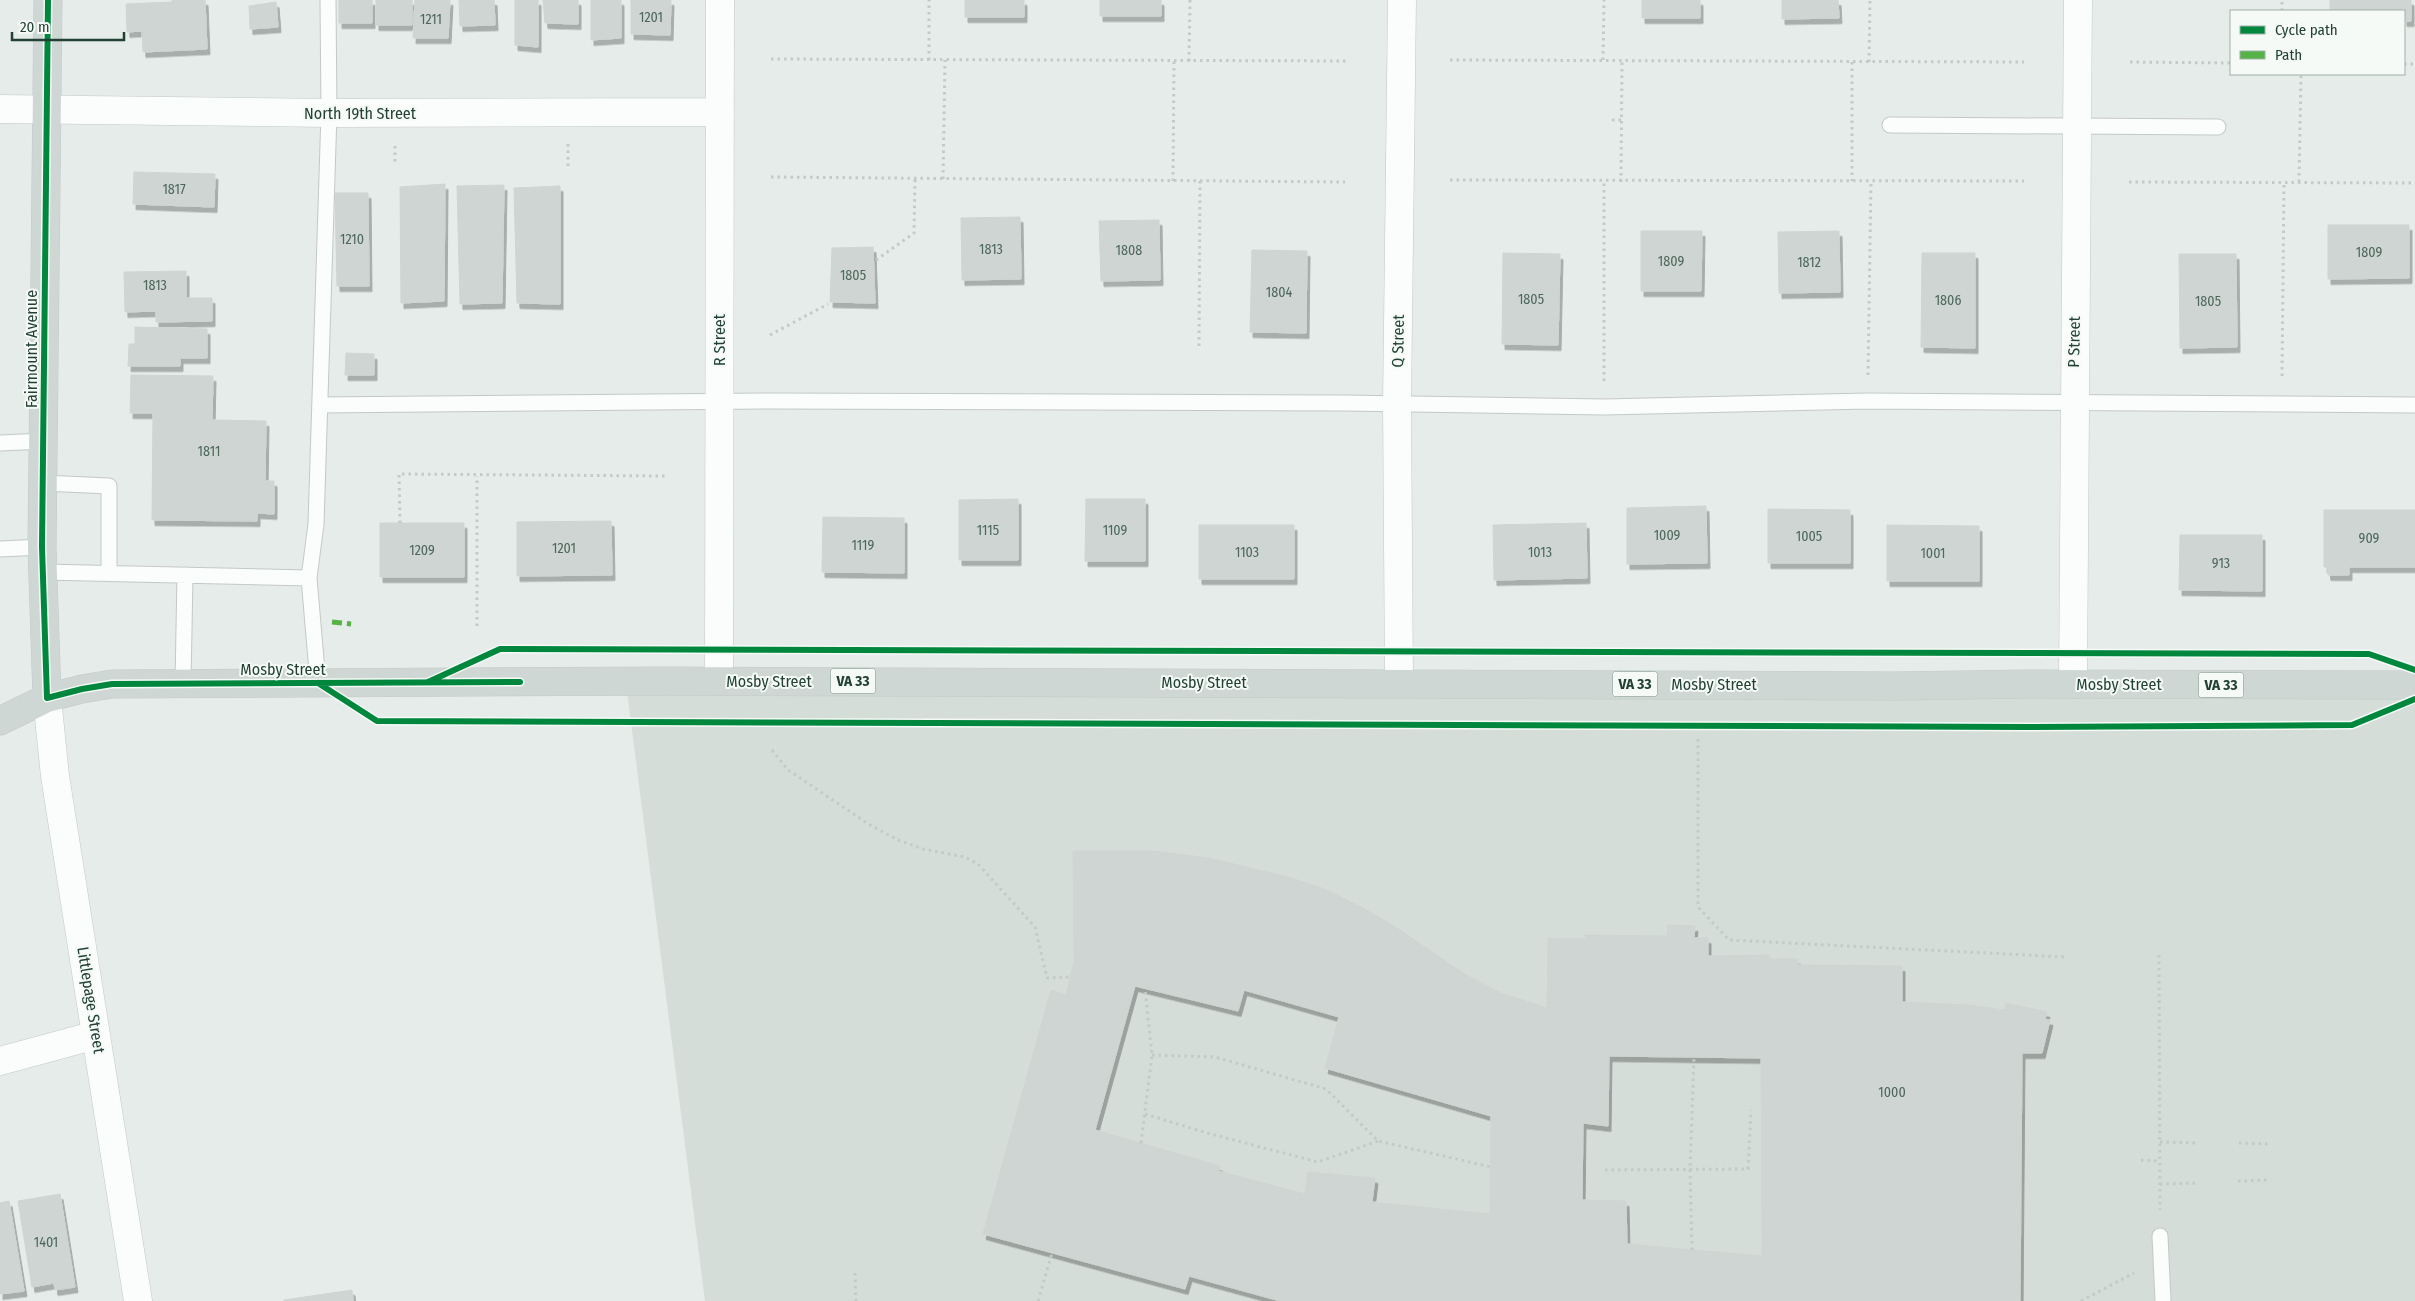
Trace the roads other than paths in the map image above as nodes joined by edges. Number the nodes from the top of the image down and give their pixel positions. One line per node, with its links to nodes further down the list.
1 (48, 0): 7 (main road, Fairmount Avenue)
2 (328, 0): 9 (lane)
3 (720, 0): 8 (street, R Street)
4 (1402, 0): 15 (street, Q Street)
5 (2078, 0): 12 (street, P Street)
6 (0, 109): 7 (street, North 19th Street)
7 (46, 110): 9 (street, North 19th Street); 18 (main road, Fairmount Avenue)
8 (720, 112): 9 (street, North 19th Street); 13 (street, R Street)
9 (329, 113): 16 (lane)
10 (1890, 125): 12 (lane)
11 (2218, 127): 12 (lane)
12 (2077, 128): 14 (street, P Street)
13 (719, 401): 15 (lane); 16 (lane); 26 (street, R Street)
14 (2074, 403): 15 (lane); 17 (lane); 30 (street, P Street)
15 (1397, 404): 27 (street, Q Street)
16 (320, 405): 25 (lane)
17 (2415, 406)
18 (44, 441): 19 (lane); 20 (main road, Fairmount Avenue)
19 (0, 443)
20 (44, 483): 22 (main road, Fairmount Avenue); 23 (lane)
21 (0, 548): 22 (lane)
22 (42, 559): 23 (lane); 32 (main road, Fairmount Avenue)
23 (109, 573): 24 (lane)
24 (185, 575): 25 (lane); 28 (lane)
25 (309, 578): 29 (lane)
26 (719, 681): 27 (main road, Mosby Street / VA 33); 29 (main road, Mosby Street / VA 33)
27 (1399, 682): 30 (main road, Mosby Street / VA 33)
28 (183, 683): 29 (main road, Mosby Street / VA 33); 32 (main road, Mosby Street / VA 33)
29 (318, 683)
30 (2073, 684): 31 (main road, Mosby Street / VA 33)
31 (2415, 685)
32 (47, 698): 33 (main road, Mosby Street); 34 (street, Littlepage Street)
33 (0, 721)
34 (96, 1035): 35 (street); 37 (street, Littlepage Street)
35 (0, 1061)
36 (2160, 1236): 38 (lane)
37 (138, 1301)
38 (2163, 1301)

